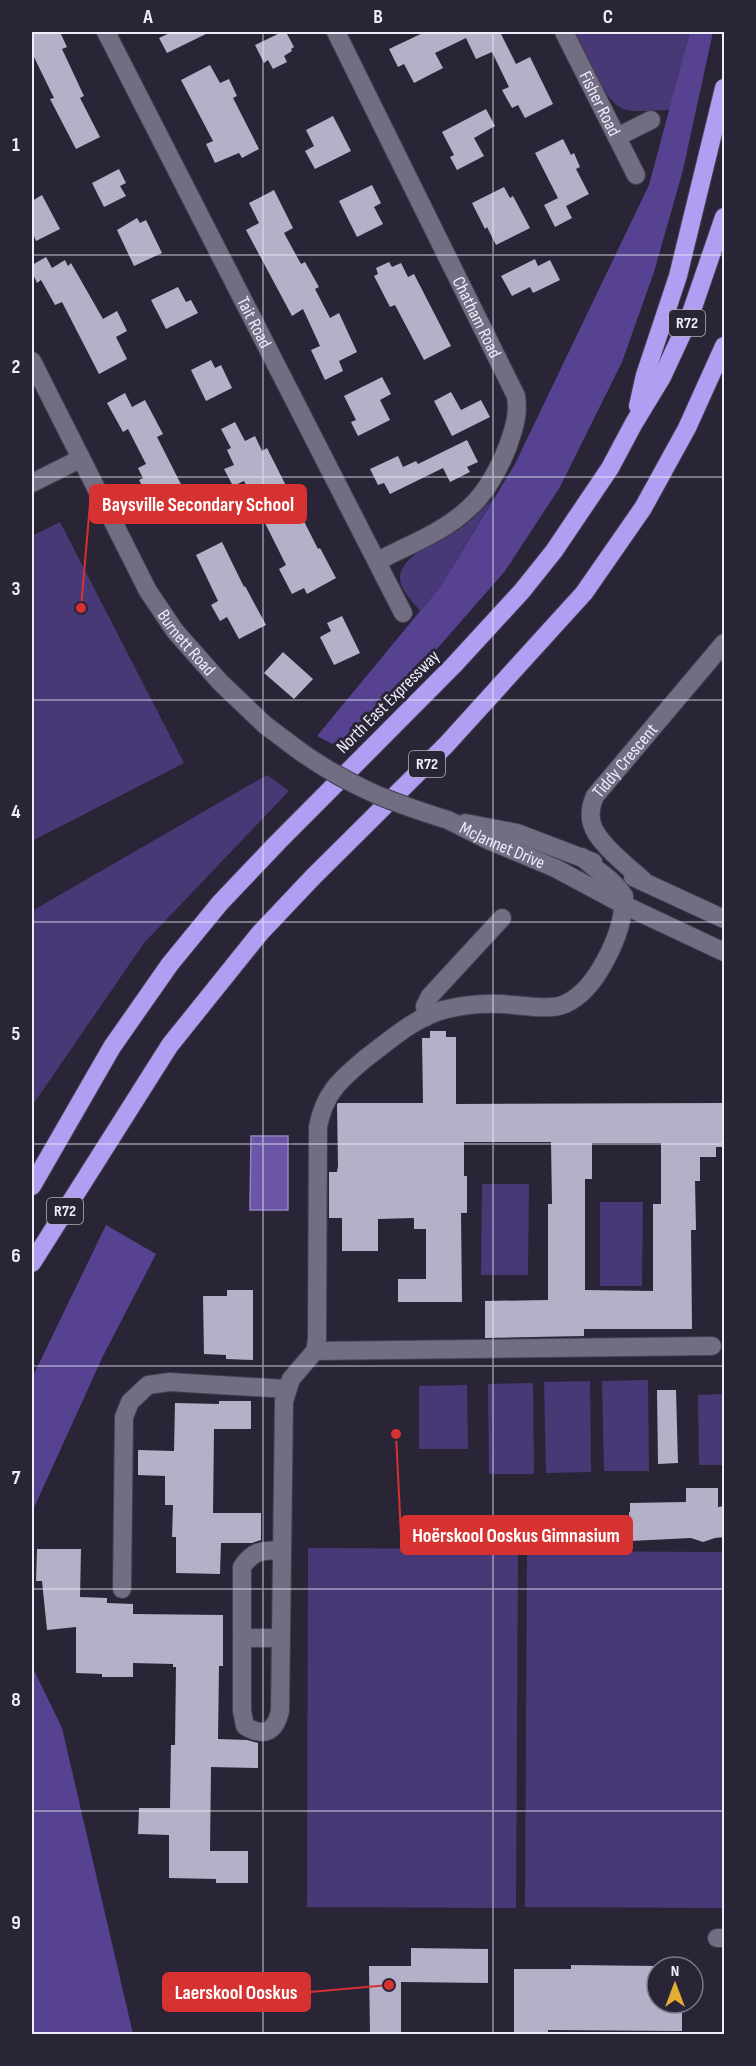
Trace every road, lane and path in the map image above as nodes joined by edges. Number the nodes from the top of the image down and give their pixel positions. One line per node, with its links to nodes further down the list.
1 (106, 32): 14 (street, Tait Road)
2 (336, 32): 14 (street, Chatham Road)
3 (564, 32): 6 (street, Fisher Road)
4 (724, 88): 11 (highway)
5 (651, 120): 6 (street)
6 (617, 137): 7 (street, Fisher Road)
7 (636, 175)
8 (724, 218): 11 (highway, North East Expressway / R72)
9 (724, 346): 26 (highway, R72)
10 (32, 361): 12 (street, Burnett Road)
11 (634, 423): 25 (highway, North East Expressway / R72)
12 (80, 459): 13 (street); 17 (street, Burnett Road, bridge)
13 (32, 483)
14 (378, 561): 15 (street, Tait Road)
15 (403, 613)
16 (724, 643): 19 (street, Tiddy Crescent)
17 (448, 820): 18 (street, McJannet Drive); 20 (street, McJannet Drive)
18 (582, 857): 19 (street, McJannet Drive); 20 (street)
19 (645, 881): 22 (street, McJannet Drive)
20 (624, 905): 23 (street, McJannet Drive); 24 (street)
21 (502, 918): 24 (street)
22 (724, 919)
23 (724, 952)
24 (426, 1017): 28 (street)
25 (32, 1186)
26 (32, 1263)
27 (712, 1346): 28 (street)
28 (315, 1351): 29 (street)
29 (287, 1389): 30 (street); 31 (street)
30 (282, 1550): 32 (street); 33 (street)
31 (122, 1589)
32 (242, 1638): 33 (street); 33 (street)
33 (281, 1638)

